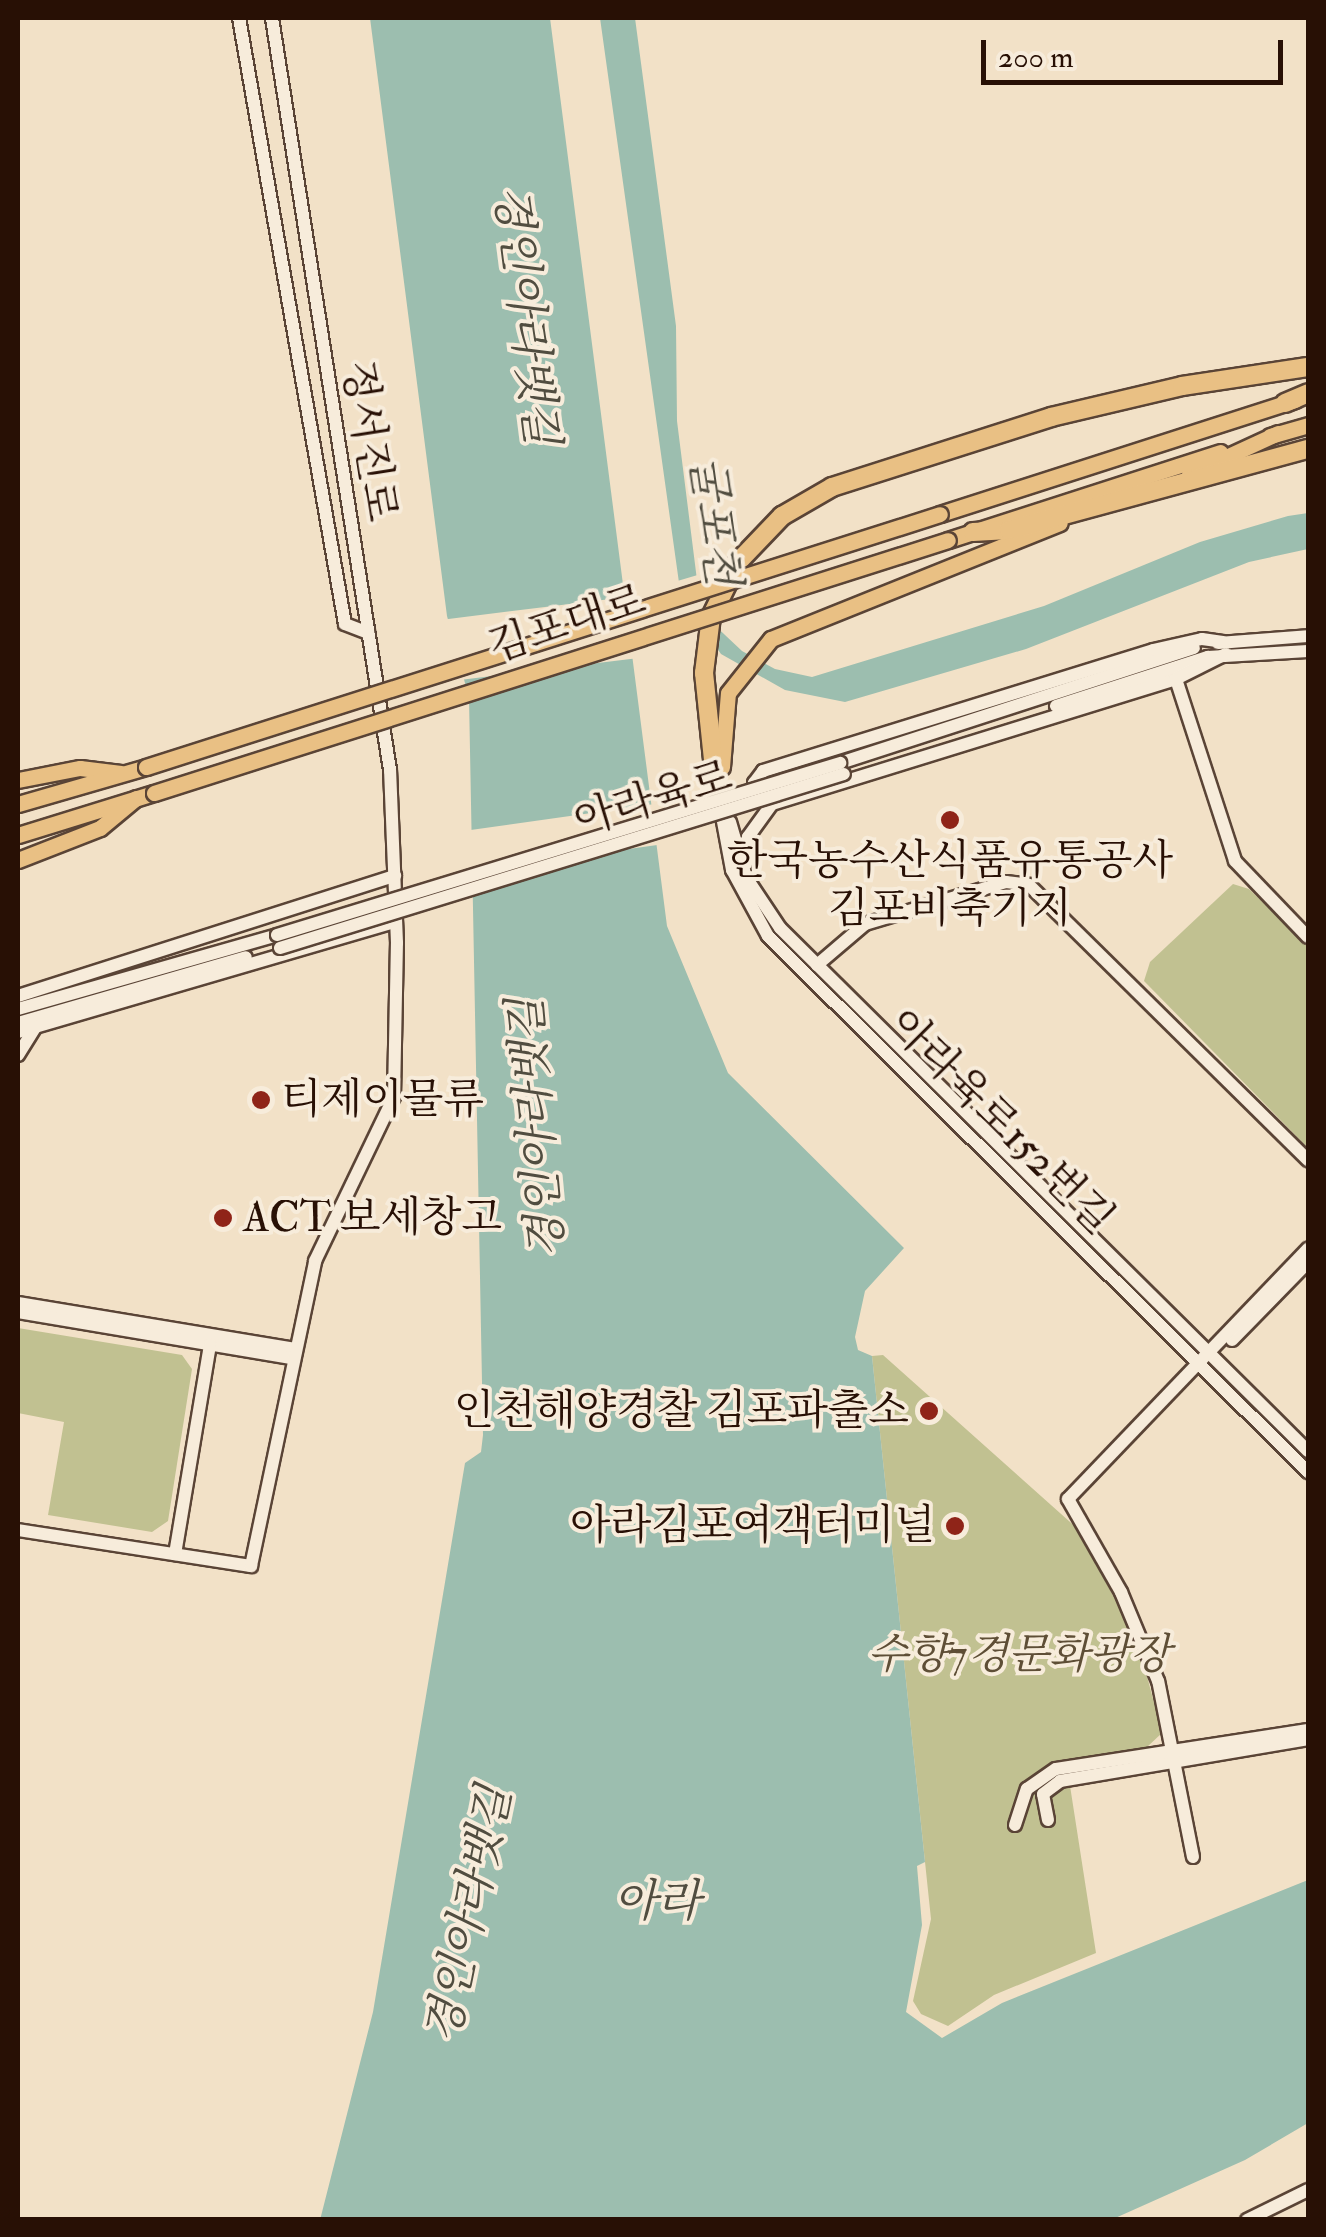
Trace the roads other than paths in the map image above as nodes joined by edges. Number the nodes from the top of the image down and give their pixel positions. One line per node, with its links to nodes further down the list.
1 (239, 18): 11 (street)
2 (272, 18): 11 (street, 정서진로)
3 (1308, 366): 17 (highway)
4 (1308, 395): 5 (highway)
5 (1286, 403): 16 (main road, 김포대로, bridge)
6 (1308, 425): 7 (main road, 김포대로)
7 (1278, 434): 9 (main road); 10 (main road, 김포대로)
8 (1308, 448): 9 (highway)
9 (1148, 489): 10 (highway); 17 (main road)
10 (972, 532): 19 (main road, 김포대로, bridge)
11 (368, 632): 24 (street, 정서진로)
12 (1308, 636): 13 (street, 아라육로)
13 (1224, 648): 14 (street, 아라육로); 15 (street); 20 (street); 30 (street, 아라육로, bridge)
14 (1308, 651)
15 (1176, 679): 20 (street); 29 (street)
16 (125, 774): 18 (main road); 21 (main road, 김포대로)
17 (719, 778): 25 (street, 아라육로152번길); 46 (street, 아라육로152번길)
18 (18, 780)
19 (136, 798): 22 (main road, 김포대로); 23 (main road)
20 (782, 802): 25 (street)
21 (18, 804)
22 (18, 835)
23 (18, 860)
24 (395, 876): 26 (street); 27 (street, 정서진로)
25 (746, 877): 31 (street, 아라육로152번길)
26 (355, 892): 28 (street); 32 (street)
27 (395, 922): 28 (street); 44 (street, 정서진로)
28 (367, 928): 35 (street)
29 (1308, 937)
30 (278, 941): 33 (street, 아라육로); 34 (street, 아라육로)
31 (817, 966): 38 (street); 45 (street, 아라육로152번길)
32 (18, 996)
33 (18, 1008)
34 (18, 1023)
35 (36, 1027): 36 (street); 37 (street)
36 (18, 1032)
37 (18, 1055)
38 (1308, 1160)
39 (1308, 1249): 45 (street)
40 (1308, 1262): 45 (street)
41 (18, 1302): 44 (street)
42 (18, 1312): 43 (street)
43 (210, 1344): 44 (street); 50 (street)
44 (293, 1351): 50 (street, 정서진로)
45 (1211, 1355): 46 (street); 47 (street, 아라육로152번길)
46 (1199, 1366): 48 (street, 아라육로152번길); 53 (street)
47 (1308, 1451)
48 (1308, 1472)
49 (18, 1530): 50 (street)
50 (175, 1554)
51 (1308, 1730): 53 (street)
52 (1308, 1740): 53 (street)
53 (1176, 1755): 54 (street); 59 (street)
54 (1058, 1775): 55 (street); 56 (street)
55 (1043, 1794): 56 (street); 57 (street)
56 (1022, 1796): 58 (street)
57 (1048, 1820)
58 (1016, 1825)
59 (1192, 1857)
60 (1308, 2190): 61 (street)
61 (1247, 2220)

